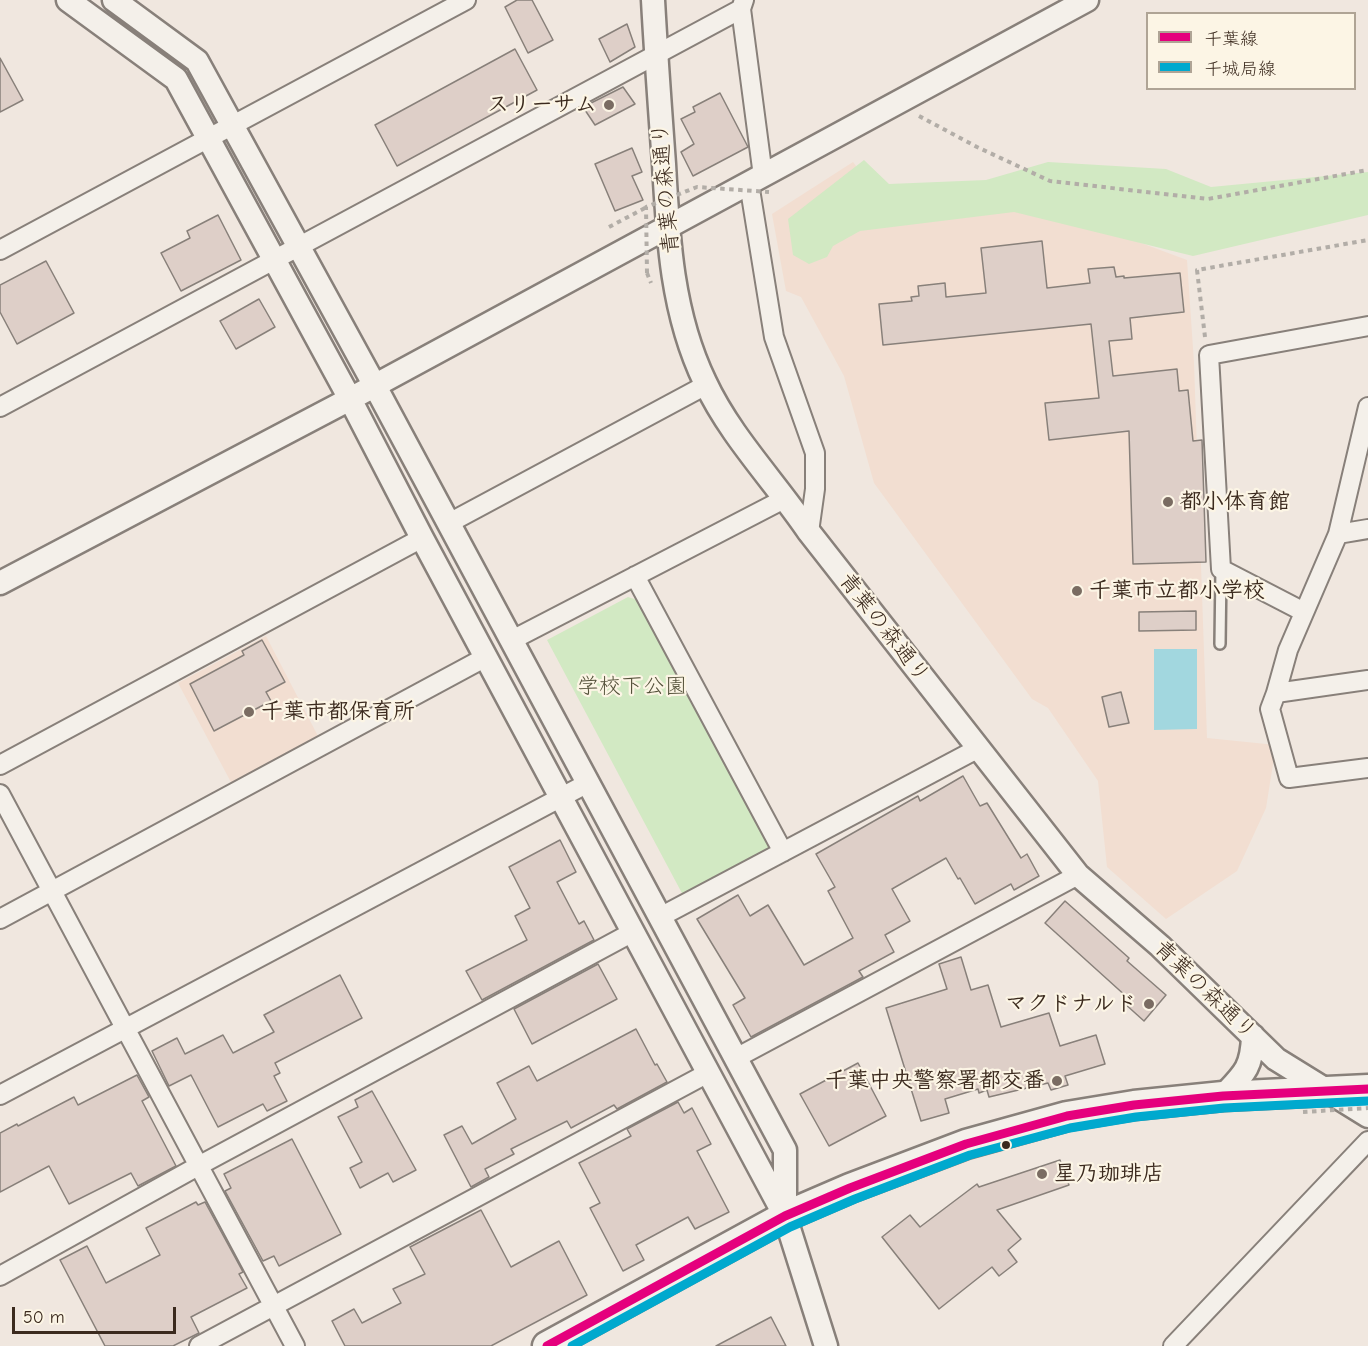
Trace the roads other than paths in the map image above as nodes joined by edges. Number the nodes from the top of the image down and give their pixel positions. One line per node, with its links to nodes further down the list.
1 (68, 0): 9 (street)
2 (114, 0): 8 (street)
3 (466, 0): 8 (street)
4 (653, 0): 7 (street, 青葉の森通り)
5 (1087, 0): 10 (street)
6 (743, 4): 7 (street); 10 (street)
7 (656, 54): 11 (street, 青葉の森通り); 12 (street)
8 (232, 125): 9 (street); 12 (street)
9 (208, 138): 13 (street); 14 (street)
10 (760, 184): 11 (street); 24 (street)
11 (668, 227): 16 (street, 青葉の森通り); 17 (street)
12 (298, 248): 14 (street); 17 (street)
13 (0, 250)
14 (273, 260): 18 (street); 19 (street)
15 (1368, 326): 27 (street)
16 (706, 385): 21 (street, 青葉の森通り); 22 (street)
17 (375, 386): 18 (street); 22 (street)
18 (350, 399): 26 (street); 29 (street)
19 (0, 407)
20 (1368, 407): 25 (street)
21 (786, 498): 24 (street, 青葉の森通り); 28 (street)
22 (449, 523): 31 (street)
23 (1368, 529): 25 (street)
24 (809, 532): 36 (street, 青葉の森通り)
25 (1338, 534): 30 (street)
26 (422, 538): 33 (street); 37 (street)
27 (1221, 569): 30 (street); 32 (lane)
28 (635, 576): 31 (street); 42 (street)
29 (0, 584)
30 (1304, 612): 35 (street)
31 (512, 640): 39 (street)
32 (1220, 644)
33 (486, 657): 41 (street); 44 (street)
34 (1368, 680): 35 (street)
35 (1276, 693): 38 (street)
36 (977, 749): 42 (street); 43 (street, 青葉の森通り)
37 (0, 765)
38 (1368, 768)
39 (588, 783): 41 (street); 45 (street)
40 (0, 794): 44 (street)
41 (561, 798): 47 (street); 48 (street)
42 (783, 852): 45 (street)
43 (1078, 875): 49 (street, 青葉の森通り); 50 (street)
44 (52, 891): 46 (street); 48 (street)
45 (660, 917): 50 (street)
46 (0, 919)
47 (633, 932): 51 (street); 58 (street)
48 (125, 1028): 54 (street); 58 (street)
49 (1253, 1036): 53 (street, 青葉の森通り); 55 (street)
50 (736, 1059): 59 (street)
51 (708, 1073): 59 (street); 61 (street)
52 (1368, 1089): 53 (highway)
53 (1329, 1091): 55 (highway); 56 (street, 青葉の森通り)
54 (0, 1095)
55 (1223, 1096): 59 (highway)
56 (1368, 1116)
57 (1368, 1141): 66 (street)
58 (200, 1165): 60 (street); 61 (street)
59 (784, 1216): 64 (highway); 65 (street)
60 (0, 1276)
61 (273, 1306): 62 (street); 63 (street)
62 (199, 1346)
63 (295, 1346)
64 (547, 1346)
65 (826, 1346)
66 (1173, 1346)

